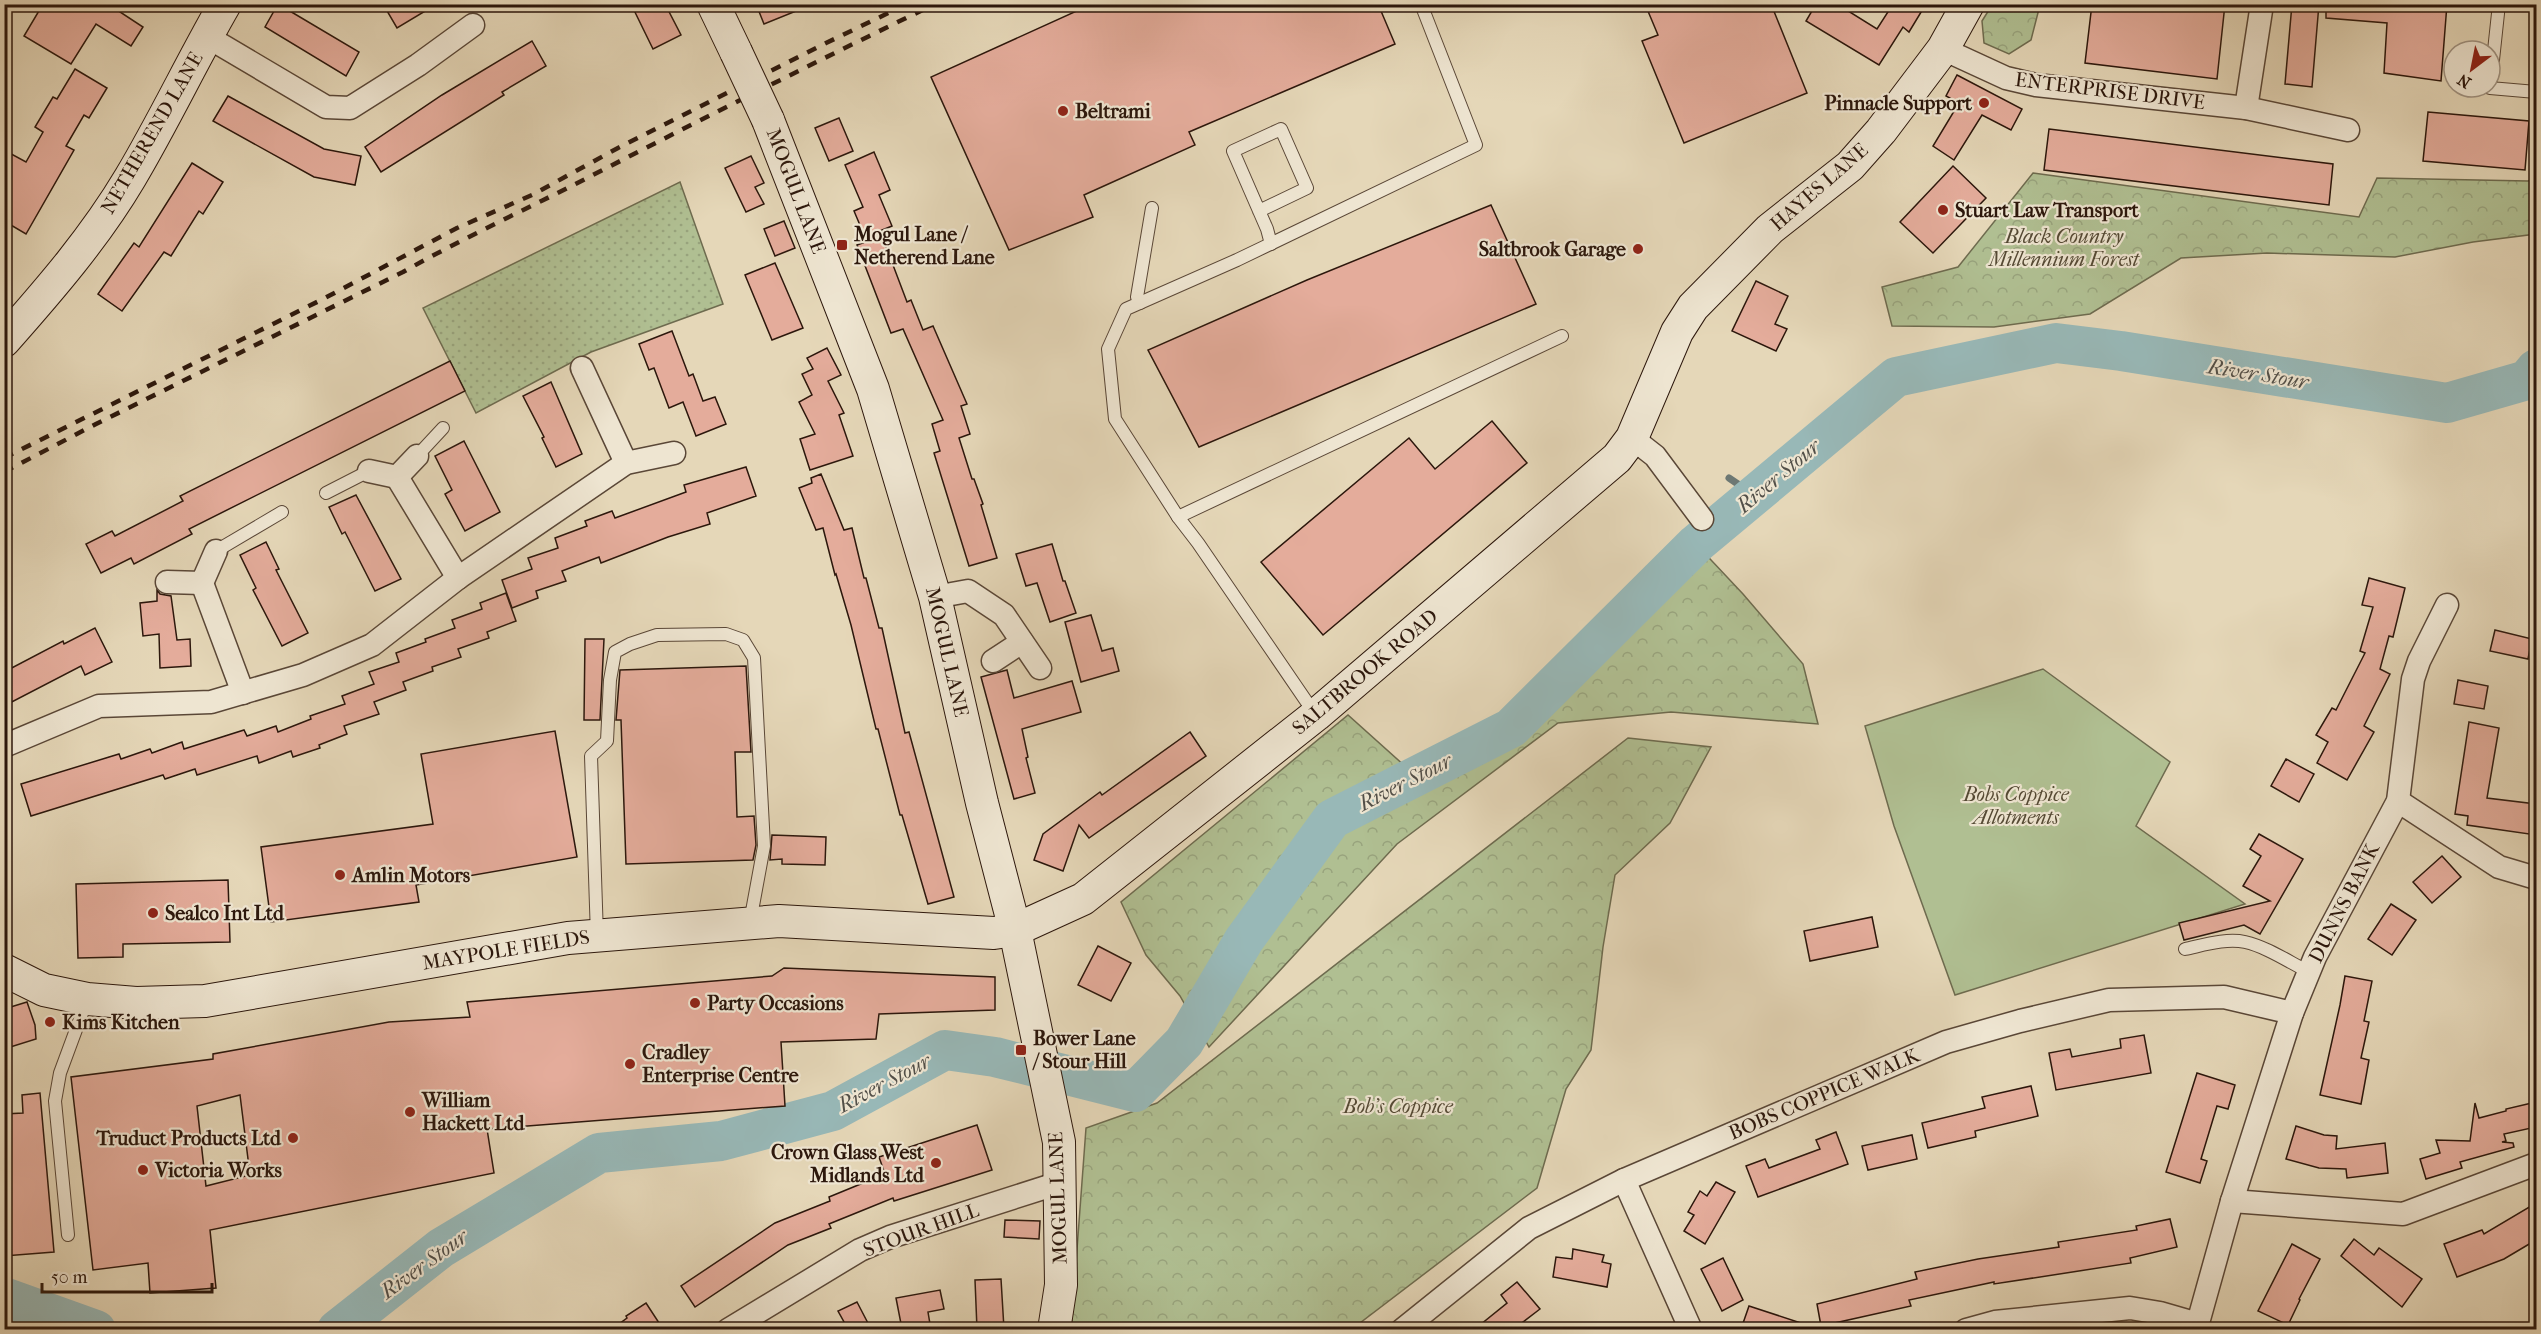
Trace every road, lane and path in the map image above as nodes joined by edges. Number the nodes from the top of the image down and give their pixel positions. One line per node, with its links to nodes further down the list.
1 (225, 4): 8 (street, NETHEREND LANE)
2 (713, 4): 36 (street, MOGUL LANE, bridge)
3 (1421, 4): 15 (lane)
4 (1968, 4): 9 (street, HAYES LANE)
5 (2262, 4): 11 (street)
6 (2499, 4): 10 (lane)
7 (474, 26): 8 (street)
8 (206, 36): 18 (street, NETHEREND LANE)
9 (1943, 49): 11 (street, ENTERPRISE DRIVE); 19 (street, HAYES LANE)
10 (2536, 92)
11 (2246, 108): 12 (street, ENTERPRISE DRIVE)
12 (2349, 130)
13 (1152, 208): 16 (lane)
14 (1259, 210): 14 (lane); 15 (lane)
15 (1271, 244): 16 (lane)
16 (1140, 303): 30 (lane)
17 (1562, 336): 30 (lane)
18 (4, 341)
19 (1663, 363): 22 (street, SALTBROOK ROAD)
20 (582, 368): 25 (street)
21 (443, 428): 24 (lane)
22 (1632, 438): 31 (street); 42 (street, SALTBROOK ROAD)
23 (674, 453): 25 (street)
24 (417, 456): 27 (street)
25 (626, 463): 33 (street)
26 (369, 471): 27 (street); 28 (lane)
27 (396, 477): 33 (street)
28 (326, 493)
29 (282, 513): 32 (lane)
30 (1178, 517): 42 (lane)
31 (1702, 519)
32 (216, 551): 35 (street)
33 (458, 578): 41 (street)
34 (167, 582): 35 (street)
35 (202, 583): 41 (street)
36 (935, 597): 38 (street); 47 (street, MOGUL LANE)
37 (2447, 605): 44 (street, DUNNS BANK)
38 (1022, 642): 39 (street); 40 (street)
39 (993, 661)
40 (1040, 668)
41 (243, 693): 43 (street)
42 (1316, 715): 47 (street, SALTBROOK ROAD)
43 (4, 746)
44 (2398, 801): 45 (street); 51 (street, DUNNS BANK)
45 (2536, 878)
46 (750, 923): 47 (street, MAYPOLE FIELDS); 48 (street, MAYPOLE FIELDS); 48 (lane)
47 (1015, 930): 56 (street, MOGUL LANE)
48 (597, 936): 52 (street, MAYPOLE FIELDS)
49 (2185, 949): 51 (lane)
50 (4, 970): 52 (street, MAYPOLE FIELDS)
51 (2309, 972): 53 (street, DUNNS BANK)
52 (87, 999): 58 (lane)
53 (2292, 1013): 55 (street, BOBS COPPICE WALK); 57 (street, DUNNS BANK)
54 (2536, 1164): 57 (street)
55 (1624, 1180): 62 (street, BOBS COPPICE WALK); 63 (street)
56 (1059, 1183): 60 (street, STOUR HILL); 61 (street, MOGUL LANE)
57 (2232, 1201): 59 (street, DUNNS BANK)
58 (68, 1235)
59 (2197, 1327): 64 (street)
60 (728, 1329)
61 (1054, 1329)
62 (1402, 1329)
63 (1691, 1329)
64 (1966, 1329)

